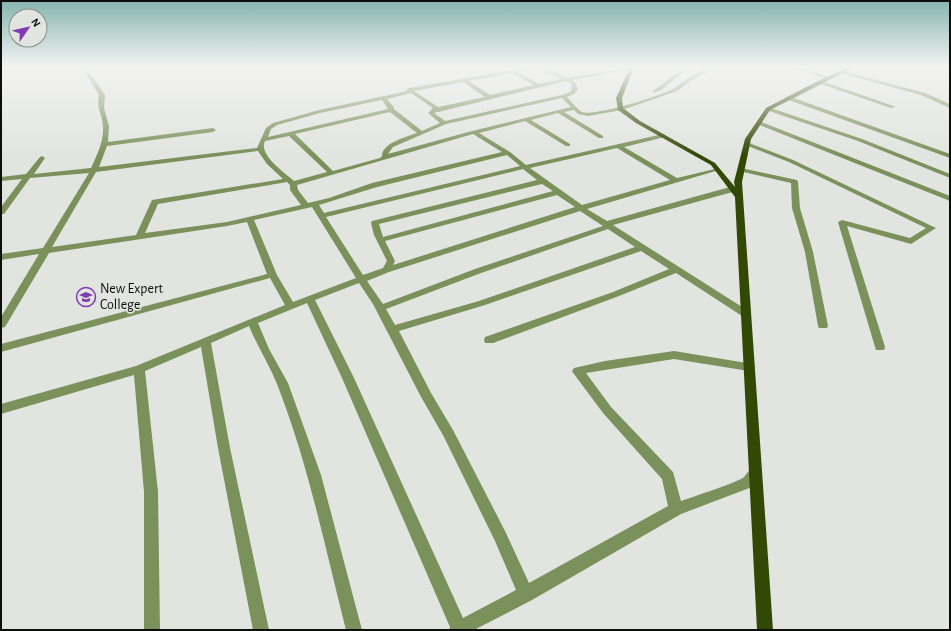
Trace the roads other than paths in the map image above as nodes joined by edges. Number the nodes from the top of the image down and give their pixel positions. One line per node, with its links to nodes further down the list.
1 (102, 96): 33 (street)
2 (386, 96): 12 (street)
3 (417, 96): 19 (street)
4 (561, 96): 24 (street)
5 (563, 96): 18 (street)
6 (620, 96): 16 (main road)
7 (645, 96): 16 (street)
8 (654, 96): 16 (street)
9 (791, 96): 14 (main road)
10 (862, 96): 17 (street)
11 (929, 96): 15 (street)
12 (383, 97): 21 (street); 32 (street)
13 (489, 97): 19 (street)
14 (788, 98): 20 (main road); 39 (street)
15 (950, 106)
16 (620, 107): 18 (street); 30 (main road)
17 (892, 107)
18 (575, 108): 22 (street)
19 (437, 109): 24 (street)
20 (768, 109): 25 (main road); 48 (street)
21 (391, 110): 28 (street); 29 (street)
22 (558, 111): 23 (street); 31 (street)
23 (525, 119): 27 (street); 35 (street)
24 (444, 123): 29 (street)
25 (759, 123): 34 (main road); 55 (street)
26 (213, 130): 33 (street)
27 (474, 132): 38 (street); 40 (street)
28 (290, 133): 32 (street); 46 (street)
29 (421, 133): 40 (street)
30 (663, 136): 36 (street); 43 (main road)
31 (601, 137)
32 (263, 140): 37 (street)
33 (105, 144): 44 (street)
34 (747, 144): 45 (main road); 81 (street)
35 (568, 145)
36 (618, 146): 42 (street); 50 (street)
37 (260, 149): 44 (street); 52 (street)
38 (508, 153): 42 (street); 56 (street)
39 (950, 156)
40 (385, 157): 46 (street)
41 (42, 158): 47 (street)
42 (524, 166): 51 (street); 59 (street)
43 (717, 169): 50 (street); 54 (main road)
44 (94, 170): 47 (street); 65 (street)
45 (741, 170): 54 (main road); 77 (street)
46 (332, 172): 52 (street)
47 (29, 176): 49 (street); 58 (street)
48 (950, 176)
49 (1, 179)
50 (675, 180): 57 (street)
51 (543, 181): 53 (street); 63 (street)
52 (291, 182): 56 (street); 62 (street)
53 (558, 192): 57 (street); 63 (street)
54 (736, 193): 61 (street); 74 (main road)
55 (950, 199)
56 (310, 205): 59 (street); 60 (street)
57 (581, 208): 61 (street); 68 (street)
58 (1, 212)
59 (322, 216): 70 (street)
60 (250, 219): 62 (street); 69 (street)
61 (608, 225): 64 (street); 73 (street)
62 (140, 236): 65 (street)
63 (381, 240): 68 (street)
64 (643, 247): 67 (street); 78 (street)
65 (46, 250): 66 (street); 76 (street)
66 (1, 257)
67 (677, 269): 74 (street); 79 (street)
68 (386, 270): 70 (street)
69 (272, 275): 72 (street); 82 (street)
70 (361, 279): 71 (street); 73 (street)
71 (310, 299): 72 (street); 92 (street)
72 (291, 306): 75 (street)
73 (381, 308): 78 (street)
74 (746, 314): 83 (main road)
75 (252, 321): 80 (street); 91 (street)
76 (1, 325)
77 (823, 326)
78 (393, 329): 88 (street)
79 (489, 340)
80 (205, 341): 84 (street); 90 (street)
81 (880, 347)
82 (1, 348)
83 (749, 367): 86 (main road); 87 (street)
84 (139, 369): 85 (street); 89 (street)
85 (1, 409)
86 (756, 472): 87 (street); 93 (main road)
87 (676, 509): 88 (street)
88 (526, 594): 92 (street)
89 (152, 630)
90 (261, 630)
91 (354, 630)
92 (458, 630)
93 (765, 630)

